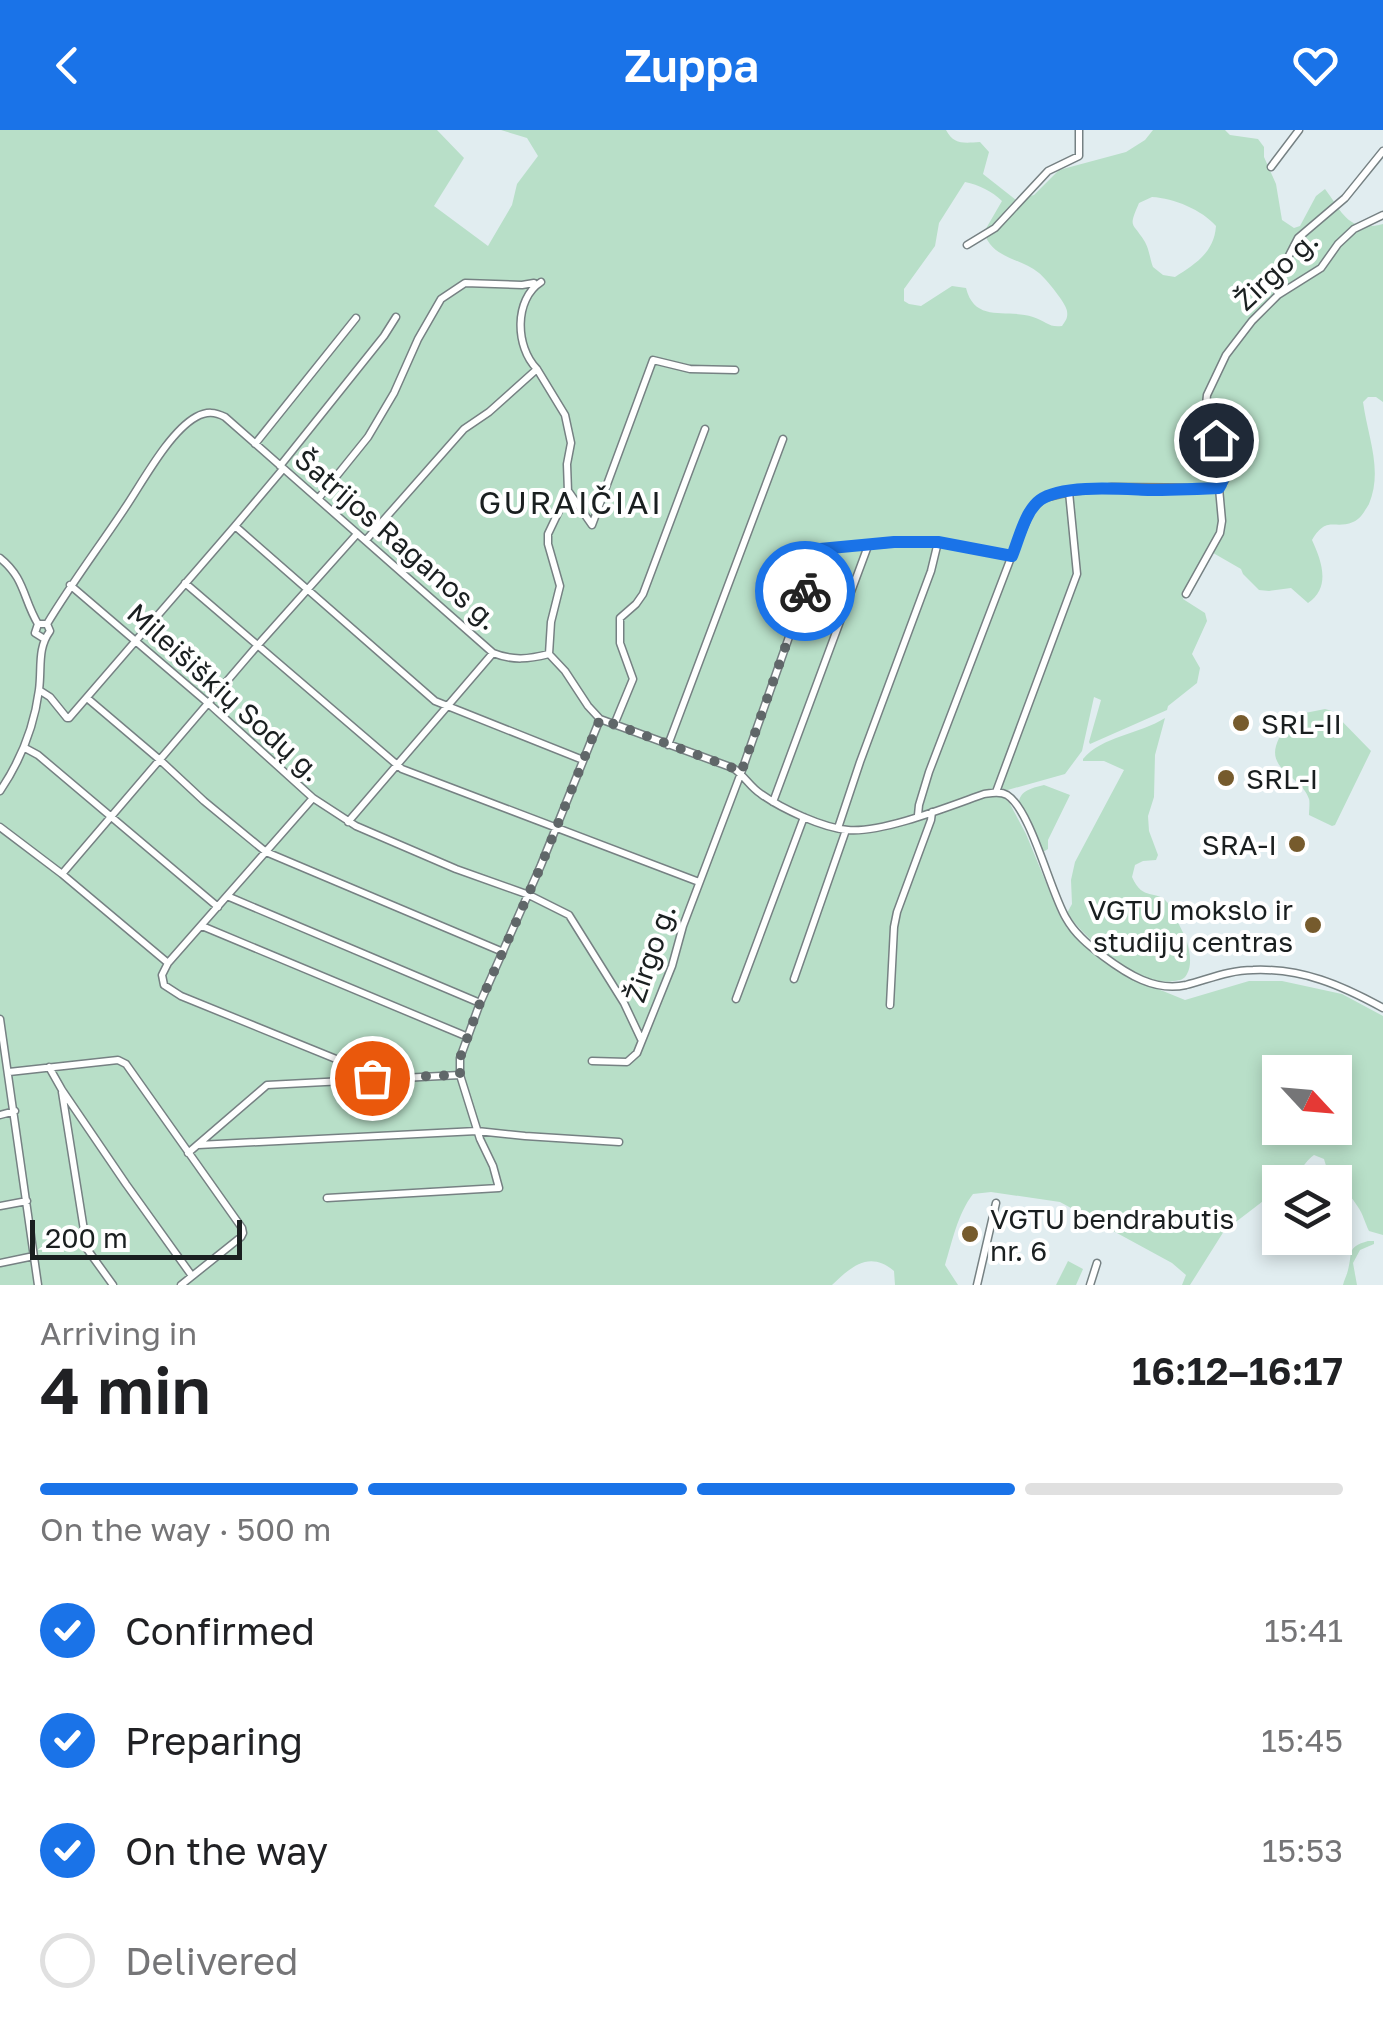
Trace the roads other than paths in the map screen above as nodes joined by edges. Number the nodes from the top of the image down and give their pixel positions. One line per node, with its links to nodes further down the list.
1 (1079, 130): 6 (street)
2 (1299, 130): 4 (street)
3 (1383, 151): 7 (street)
4 (1271, 166)
5 (1383, 215): 7 (street, Žirgo g.)
6 (967, 245)
7 (1278, 295): 16 (street, Žirgo g.)
8 (396, 317): 15 (street)
9 (356, 318): 14 (street)
10 (538, 369): 17 (street); 19 (street); 22 (street)
11 (734, 370): 17 (street)
12 (705, 429): 42 (street)
13 (783, 439): 43 (street)
14 (255, 444): 15 (street, Šatrijos Raganos g.); 28 (street, Šatrijos Raganos g.)
15 (282, 467): 19 (street, Šatrijos Raganos g.); 20 (street)
16 (1219, 488): 18 (street); 30 (street, Žirgo g.)
17 (568, 492): 36 (street)
18 (1069, 492): 25 (street); 50 (street)
19 (318, 499): 21 (street, Šatrijos Raganos g.)
20 (235, 526): 27 (street); 29 (street)
21 (357, 534): 22 (street, Šatrijos Raganos g.); 29 (street)
22 (365, 541): 35 (street, Šatrijos Raganos g.)
23 (938, 542): 24 (street, Žirgo g.); 25 (street, Žirgo g.); 60 (street)
24 (868, 546): 48 (street, Žirgo g.); 52 (street)
25 (1012, 556): 55 (street)
26 (0, 558): 31 (street)
27 (185, 583): 33 (street); 34 (street, Žirgo g.)
28 (70, 585): 31 (street, Šatrijos Raganos g.); 33 (street, Mileišiškių Sodų g.)
29 (308, 589): 34 (street); 40 (street)
30 (1186, 594)
31 (43, 624): 32 (street, Šatrijos Raganos g.); 32 (street)
32 (43, 638): 37 (street)
33 (135, 640): 38 (street); 39 (street, Mileišiškių Sodų g.)
34 (258, 646): 39 (street); 47 (street, Žirgo g.)
35 (493, 653): 36 (street, Šatrijos Raganos g.); 40 (street)
36 (549, 654): 41 (street)
37 (39, 690): 38 (street); 44 (street)
38 (86, 698): 45 (street)
39 (208, 704): 45 (street); 51 (street, Mileišiškių Sodų g.)
40 (446, 706): 46 (street); 47 (street)
41 (600, 719): 42 (street); 46 (street)
42 (614, 725): 43 (street)
43 (668, 745): 48 (street)
44 (25, 748): 49 (street); 56 (street)
45 (160, 760): 56 (street); 61 (street)
46 (583, 760): 58 (street)
47 (394, 765): 57 (street); 58 (street, Žirgo g.)
48 (741, 773): 52 (street); 63 (street, Žirgo g.)
49 (0, 791)
50 (996, 792): 53 (street); 74 (street)
51 (313, 798): 57 (street, Žirgo g.); 61 (street, Mileišiškių Sodų g.)
52 (773, 802): 54 (street)
53 (932, 812): 55 (street); 73 (street)
54 (804, 816): 60 (street); 71 (street)
55 (918, 816): 60 (street)
56 (110, 818): 62 (street); 66 (street)
57 (348, 822): 64 (street, Žirgo g.)
58 (556, 826): 63 (street, Žirgo g.); 64 (street)
59 (0, 828): 62 (street)
60 (842, 829): 70 (street)
61 (266, 852): 65 (street, Mileišiškių Sodų g.); 68 (street)
62 (62, 874): 69 (street)
63 (699, 882): 77 (street, Žirgo g.)
64 (528, 895): 68 (street); 77 (street, Žirgo g.)
65 (226, 896): 66 (street, Mileišiškių Sodų g.); 72 (street)
66 (218, 907): 67 (street, Mileišiškių Sodų g.)
67 (202, 926): 69 (street, Mileišiškių Sodų g.); 76 (street)
68 (503, 952): 72 (street)
69 (168, 963): 83 (street)
70 (794, 979)
71 (736, 999)
72 (480, 1003): 76 (street)
73 (890, 1005)
74 (1383, 1008)
75 (0, 1018): 78 (street)
76 (468, 1036): 82 (street)
77 (641, 1039): 79 (street, Žirgo g.)
78 (3, 1059): 81 (street)
79 (592, 1060)
80 (49, 1067): 81 (street); 84 (street); 90 (street)
81 (9, 1072): 85 (street)
82 (460, 1075): 83 (street); 87 (street)
83 (372, 1078): 89 (street)
84 (62, 1090): 98 (street); 100 (street)
85 (14, 1111): 86 (street); 92 (street)
86 (0, 1115)
87 (477, 1130): 88 (street); 89 (street); 91 (street)
88 (618, 1142)
89 (198, 1145): 90 (street)
90 (188, 1153): 98 (street)
91 (327, 1198)
92 (27, 1200): 94 (street); 95 (street)
93 (996, 1203): 102 (street)
94 (0, 1206)
95 (34, 1256): 97 (street); 99 (street)
96 (1097, 1262): 103 (street)
97 (0, 1264)
98 (192, 1276): 101 (street)
99 (38, 1285)
100 (113, 1285)
101 (182, 1285)
102 (977, 1285)
103 (1090, 1285)

